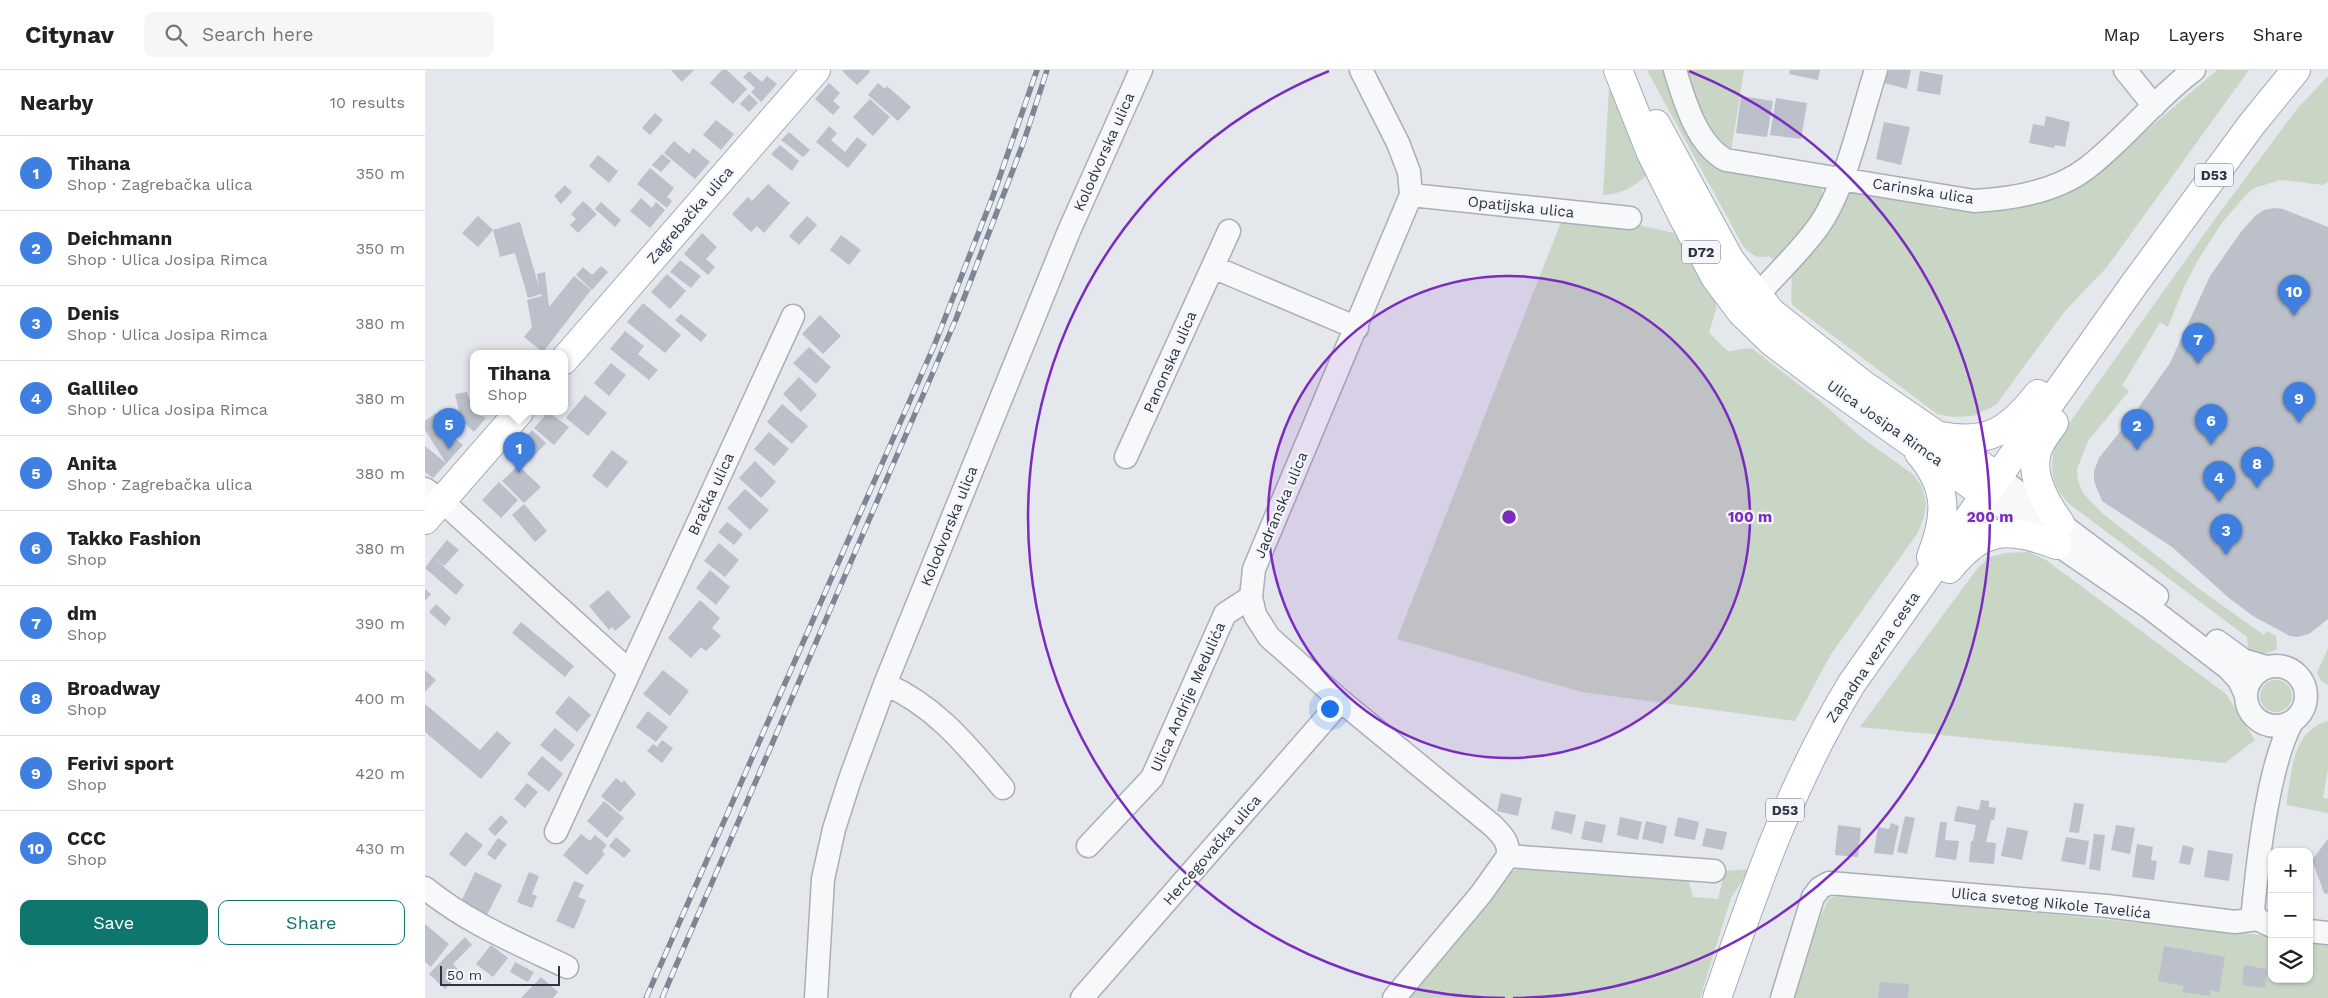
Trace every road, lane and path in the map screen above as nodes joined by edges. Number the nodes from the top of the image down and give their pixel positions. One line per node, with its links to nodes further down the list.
1 (816, 70): 19 (main road, Zagrebačka ulica)
2 (1141, 70): 33 (street, Kolodvorska ulica)
3 (1361, 70): 12 (street, Jadranska ulica)
4 (1618, 70): 16 (main road, Ulica Josipa Rimca / D72)
5 (1675, 70): 11 (street)
6 (1876, 70): 11 (street)
7 (2125, 70): 10 (street)
8 (2194, 70): 10 (street, Carinska ulica)
9 (2296, 70): 20 (main road, D53)
10 (2153, 106): 11 (street, Carinska ulica)
11 (1841, 178): 16 (street)
12 (1411, 195): 13 (street, Opatijska ulica); 18 (street, Jadranska ulica)
13 (1630, 218)
14 (1229, 231): 15 (street, Panonska ulica)
15 (1213, 267): 18 (street); 24 (street, Panonska ulica)
16 (1750, 304): 22 (main road, Ulica Josipa Rimca / D72); 23 (main road, Ulica Josipa Rimca / D72)
17 (793, 316): 32 (street, Bračka ulica)
18 (1357, 328): 29 (street, Jadranska ulica)
19 (568, 355)
20 (2073, 371): 22 (main road); 25 (main road, D53); 27 (main road)
21 (516, 415): 26 (main road)
22 (1940, 436): 25 (main road, Ulica Josipa Rimca / D72)
23 (1905, 437): 25 (main road, Ulica Josipa Rimca / D72); 28 (main road)
24 (1126, 457)
25 (1991, 486): 27 (street, Ulica Josipa Rimca); 28 (main road, Zapadna vezna cesta / D53)
26 (431, 503): 32 (street)
27 (2058, 534): 30 (main road); 31 (street, Ulica Josipa Rimca); 34 (street, Ulica Josipa Rimca)
28 (1918, 588): 30 (main road, Zapadna vezna cesta / D53)
29 (1251, 597): 35 (street, Jadranska ulica); 41 (street, Ulica Andrije Medulića)
30 (1884, 637): 52 (main road, Zapadna vezna cesta / D53)
31 (2266, 666): 34 (street); 36 (street, Ulica Josipa Rimca)
32 (629, 671): 40 (street, Bračka ulica)
33 (885, 684): 38 (street); 49 (street, Kolodvorska ulica)
34 (2246, 695): 37 (street, Ulica Josipa Rimca)
35 (1341, 701): 42 (street, Jadranska ulica); 50 (street, Hercegovačka ulica)
36 (2292, 722): 37 (street); 39 (street, Ulica Josipa Rimca)
37 (2263, 723): 39 (street, Ulica Josipa Rimca)
38 (1003, 788)
39 (2268, 805): 45 (street, Ulica Josipa Rimca)
40 (556, 832)
41 (1089, 846)
42 (1508, 856): 43 (street); 51 (street)
43 (1714, 871)
44 (425, 888): 48 (street)
45 (2264, 923): 53 (street, Ulica svetog Nikole Tavelića)
46 (2313, 931): 47 (street)
47 (2328, 933)
48 (567, 966)
49 (816, 998)
50 (1082, 998)
51 (1394, 998)
52 (1717, 998)
53 (1782, 998)

